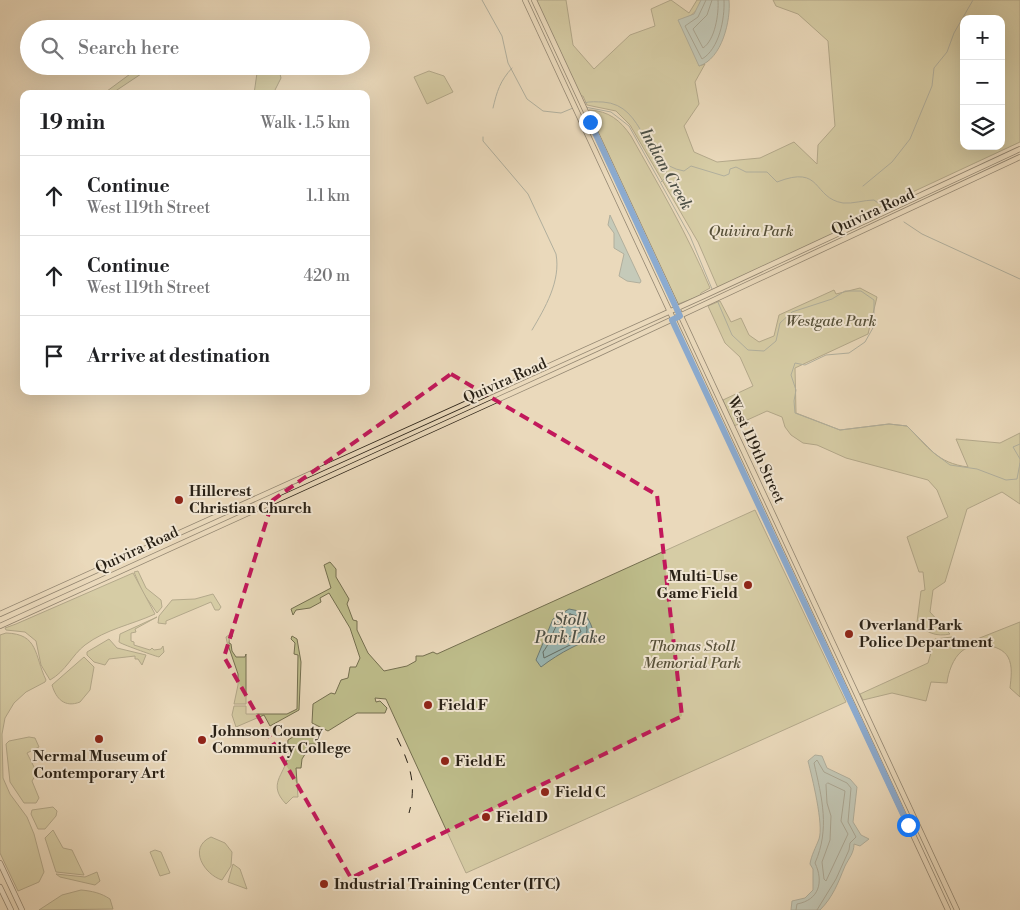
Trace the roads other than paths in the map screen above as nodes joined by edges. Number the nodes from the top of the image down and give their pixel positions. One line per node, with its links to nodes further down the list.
1 (525, 0): 6 (main road, West 119th Street)
2 (534, 0): 5 (main road, West 119th Street)
3 (1020, 149): 5 (main road, Quivira Road)
4 (1020, 157): 7 (main road, Quivira Road)
5 (676, 308): 6 (main road, Quivira Road); 7 (main road, West 119th Street)
6 (668, 312): 8 (main road, West 119th Street); 9 (main road, Quivira Road)
7 (680, 316): 8 (main road, Quivira Road); 16 (main road, West 119th Street)
8 (672, 320): 10 (main road, Quivira Road); 15 (main road, West 119th Street)
9 (0, 614)
10 (0, 626)
11 (0, 863): 14 (main road)
12 (0, 887): 13 (main road)
13 (11, 910)
14 (22, 910)
15 (948, 910)
16 (957, 910)

